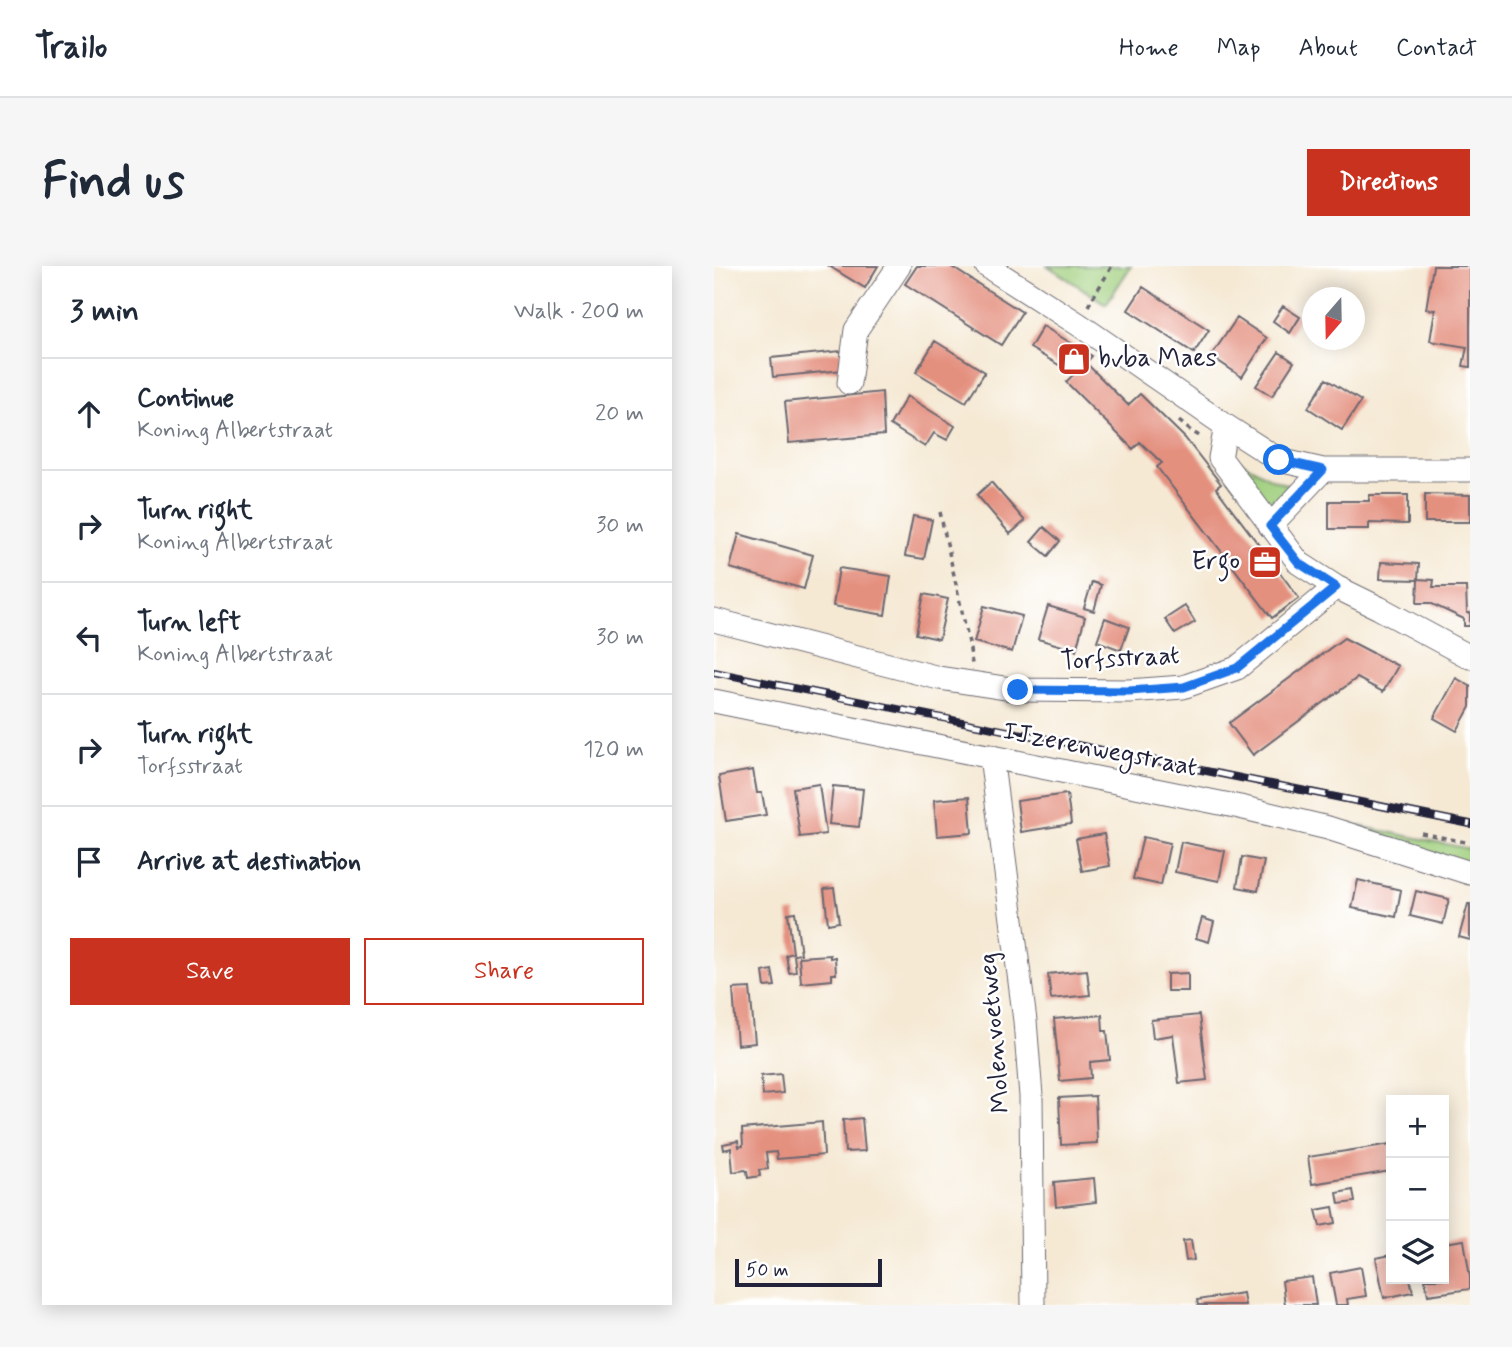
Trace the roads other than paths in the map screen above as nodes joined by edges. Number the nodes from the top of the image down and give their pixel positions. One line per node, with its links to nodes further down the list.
1 (899, 266): 3 (street)
2 (987, 266): 4 (street)
3 (849, 383)
4 (1226, 426): 5 (street); 7 (street)
5 (1323, 470): 6 (street); 7 (street)
6 (1470, 470)
7 (1270, 526): 8 (street)
8 (1336, 587): 9 (street, Torfsstraat); 10 (street)
9 (714, 620)
10 (1470, 657)
11 (714, 701): 12 (street, IJzerenwegstraat)
12 (990, 757): 13 (street, IJzerenwegstraat); 14 (street, Molenvoetweg)
13 (1470, 873)
14 (1033, 1305)

